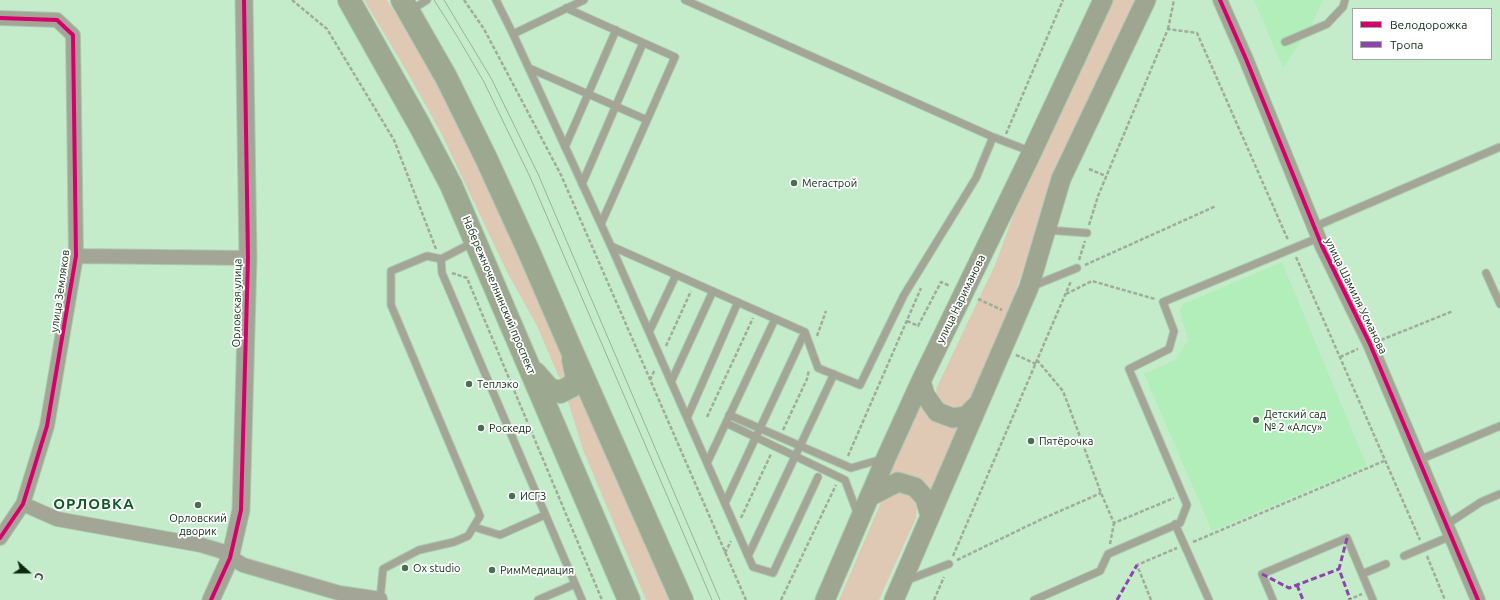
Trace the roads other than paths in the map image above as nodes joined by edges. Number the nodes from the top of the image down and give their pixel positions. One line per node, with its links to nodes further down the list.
1 (244, 0): 34 (street, Орловская улица)
2 (349, 0): 31 (main road, Набережночелнинский проспект)
3 (427, 0): 11 (lane)
4 (496, 0): 15 (lane)
5 (584, 0): 12 (lane)
6 (685, 0): 22 (lane)
7 (1103, 0): 25 (main road, улица Нариманова)
8 (1146, 0): 28 (main road)
9 (1220, 0): 29 (street, улица Шамиля Усманова)
10 (1345, 0): 16 (lane)
11 (405, 6): 46 (main road)
12 (566, 8): 14 (lane); 15 (lane)
13 (0, 18): 33 (street, улица Земляков)
14 (616, 30): 17 (lane); 19 (lane)
15 (513, 34): 18 (lane)
16 (1285, 42)
17 (643, 43): 20 (lane); 21 (lane)
18 (528, 68): 19 (lane); 23 (lane)
19 (588, 94): 20 (lane); 23 (lane)
20 (616, 106): 21 (lane); 26 (lane)
21 (647, 120): 27 (lane)
22 (993, 137): 25 (lane); 48 (lane)
23 (565, 147): 26 (lane)
24 (1500, 147): 29 (lane)
25 (1032, 152): 49 (main road, улица Нариманова)
26 (582, 184): 27 (lane)
27 (601, 224): 32 (lane)
28 (1046, 230): 30 (lane); 39 (main road)
29 (1316, 232): 61 (street, улица Шамиля Усманова); 71 (lane)
30 (1087, 234)
31 (476, 241): 35 (lane); 47 (main road, Набережночелнинский проспект)
32 (611, 246): 38 (lane); 44 (lane)
33 (76, 256): 34 (street); 67 (street, улица Земляков)
34 (248, 258): 77 (street, Орловская улица)
35 (441, 259): 68 (lane); 72 (lane)
36 (1077, 268): 39 (lane)
37 (1486, 273): 42 (lane)
38 (676, 275): 40 (lane); 44 (lane)
39 (1029, 287): 51 (main road)
40 (713, 291): 41 (lane); 50 (lane)
41 (738, 302): 43 (lane); 53 (lane)
42 (1500, 304)
43 (775, 319): 45 (lane); 52 (lane)
44 (649, 332): 50 (lane)
45 (805, 332): 48 (lane); 56 (lane)
46 (571, 349): 47 (main road); 88 (main road)
47 (530, 368): 87 (main road, Набережночелнинский проспект)
48 (834, 374): 58 (lane)
49 (921, 381): 51 (main road); 60 (main road, улица Нариманова)
50 (671, 382): 53 (lane)
51 (980, 402): 69 (main road)
52 (729, 415): 54 (lane); 56 (lane)
53 (687, 418): 62 (lane)
54 (726, 423): 57 (lane); 62 (lane)
55 (1500, 426): 61 (lane)
56 (760, 429): 57 (lane); 58 (lane)
57 (756, 437): 59 (lane); 66 (lane)
58 (800, 446): 59 (lane); 60 (lane)
59 (795, 456): 70 (lane); 75 (lane)
60 (886, 458): 65 (main road, улица Нариманова)
61 (1419, 460): 73 (street, улица Шамиля Усманова)
62 (707, 463): 66 (lane)
63 (818, 477): 75 (lane)
64 (1500, 494): 73 (lane)
65 (869, 497): 69 (main road); 70 (main road, улица Нариманова)
66 (725, 503): 75 (lane)
67 (23, 504): 74 (street, улица Земляков); 77 (street)
68 (545, 515): 72 (lane); 81 (lane)
69 (930, 516): 82 (main road)
70 (860, 519): 89 (main road, улица Нариманова)
71 (1176, 524): 90 (lane); 91 (lane)
72 (474, 527): 84 (lane)
73 (1448, 531): 76 (lane); 94 (street, улица Шамиля Усманова)
74 (0, 538)
75 (748, 556)
76 (1404, 556)
77 (230, 558): 83 (street, Орловская улица); 84 (street)
78 (949, 564): 82 (lane)
79 (1386, 564): 80 (lane)
80 (1362, 574): 92 (lane); 93 (lane)
81 (575, 584): 85 (lane); 86 (lane)
82 (898, 592)
83 (211, 600)
84 (381, 600)
85 (538, 600)
86 (582, 600)
87 (629, 600)
88 (682, 600)
89 (825, 600)
90 (1034, 600)
91 (1208, 600)
92 (1274, 600)
93 (1373, 600)
94 (1478, 600)

